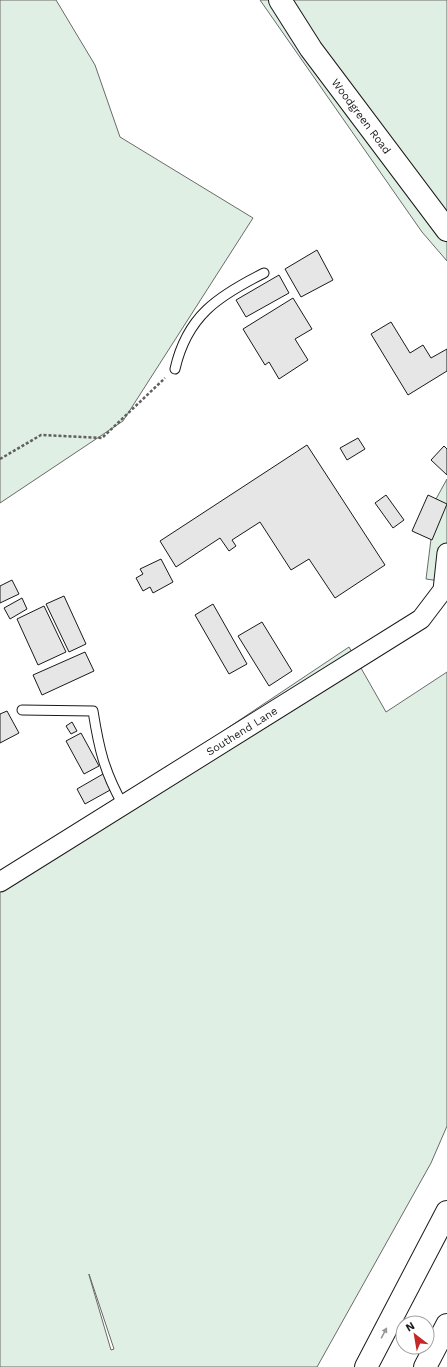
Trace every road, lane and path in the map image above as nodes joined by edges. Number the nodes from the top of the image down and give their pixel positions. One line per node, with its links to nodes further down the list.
1 (280, 0): 2 (main road, Woodgreen Road)
2 (447, 230)
3 (264, 273): 4 (lane)
4 (175, 369): 5 (path)
5 (0, 459)
6 (447, 553): 8 (street, Southend Lane)
7 (22, 710): 8 (lane)
8 (123, 805): 9 (street, Southend Lane)
9 (0, 882)
10 (447, 1212): 12 (main road, one-way to 10)
11 (447, 1325): 13 (main road)
12 (366, 1367)
13 (425, 1367)

